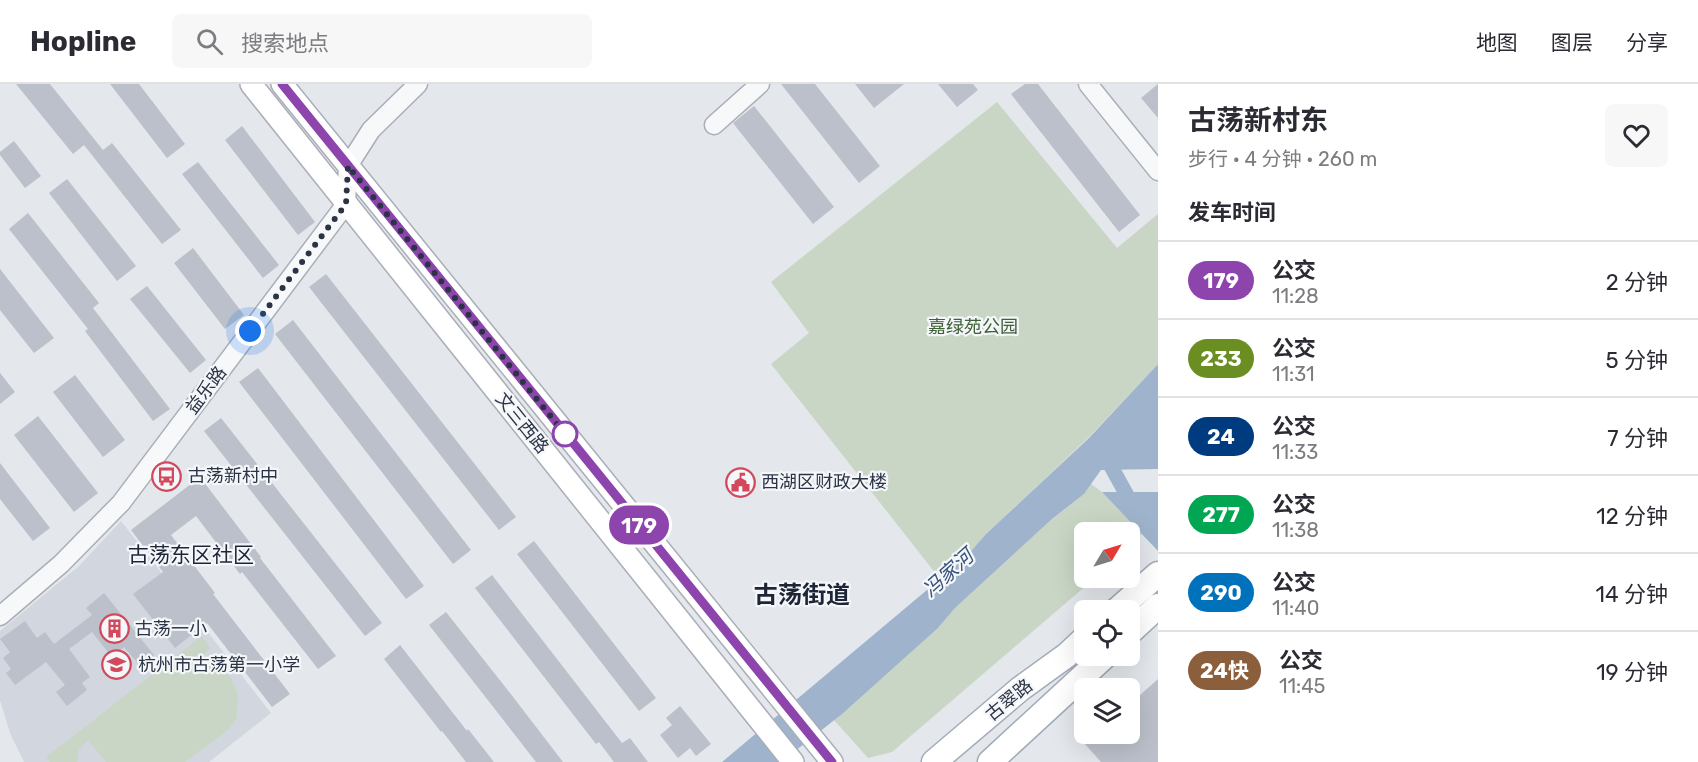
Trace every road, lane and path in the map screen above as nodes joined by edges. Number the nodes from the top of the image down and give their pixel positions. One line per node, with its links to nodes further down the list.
1 (251, 84): 9 (main road, 文三西路)
2 (282, 84): 7 (main road, 文三西路)
3 (418, 84): 7 (street)
4 (760, 84): 6 (street)
5 (1088, 84): 8 (street)
6 (714, 125)
7 (348, 166): 9 (street); 17 (main road, 文三西路)
8 (1158, 171)
9 (346, 204): 13 (street, 益乐路); 18 (main road, 文三西路)
10 (1158, 574): 11 (main road)
11 (1128, 600)
12 (1158, 606): 14 (main road)
13 (0, 616)
14 (1140, 623)
15 (1074, 648): 19 (main road, 古翠路)
16 (1094, 666): 20 (main road, 古翠路)
17 (828, 757)
18 (793, 762)
19 (934, 762)
20 (990, 762)

